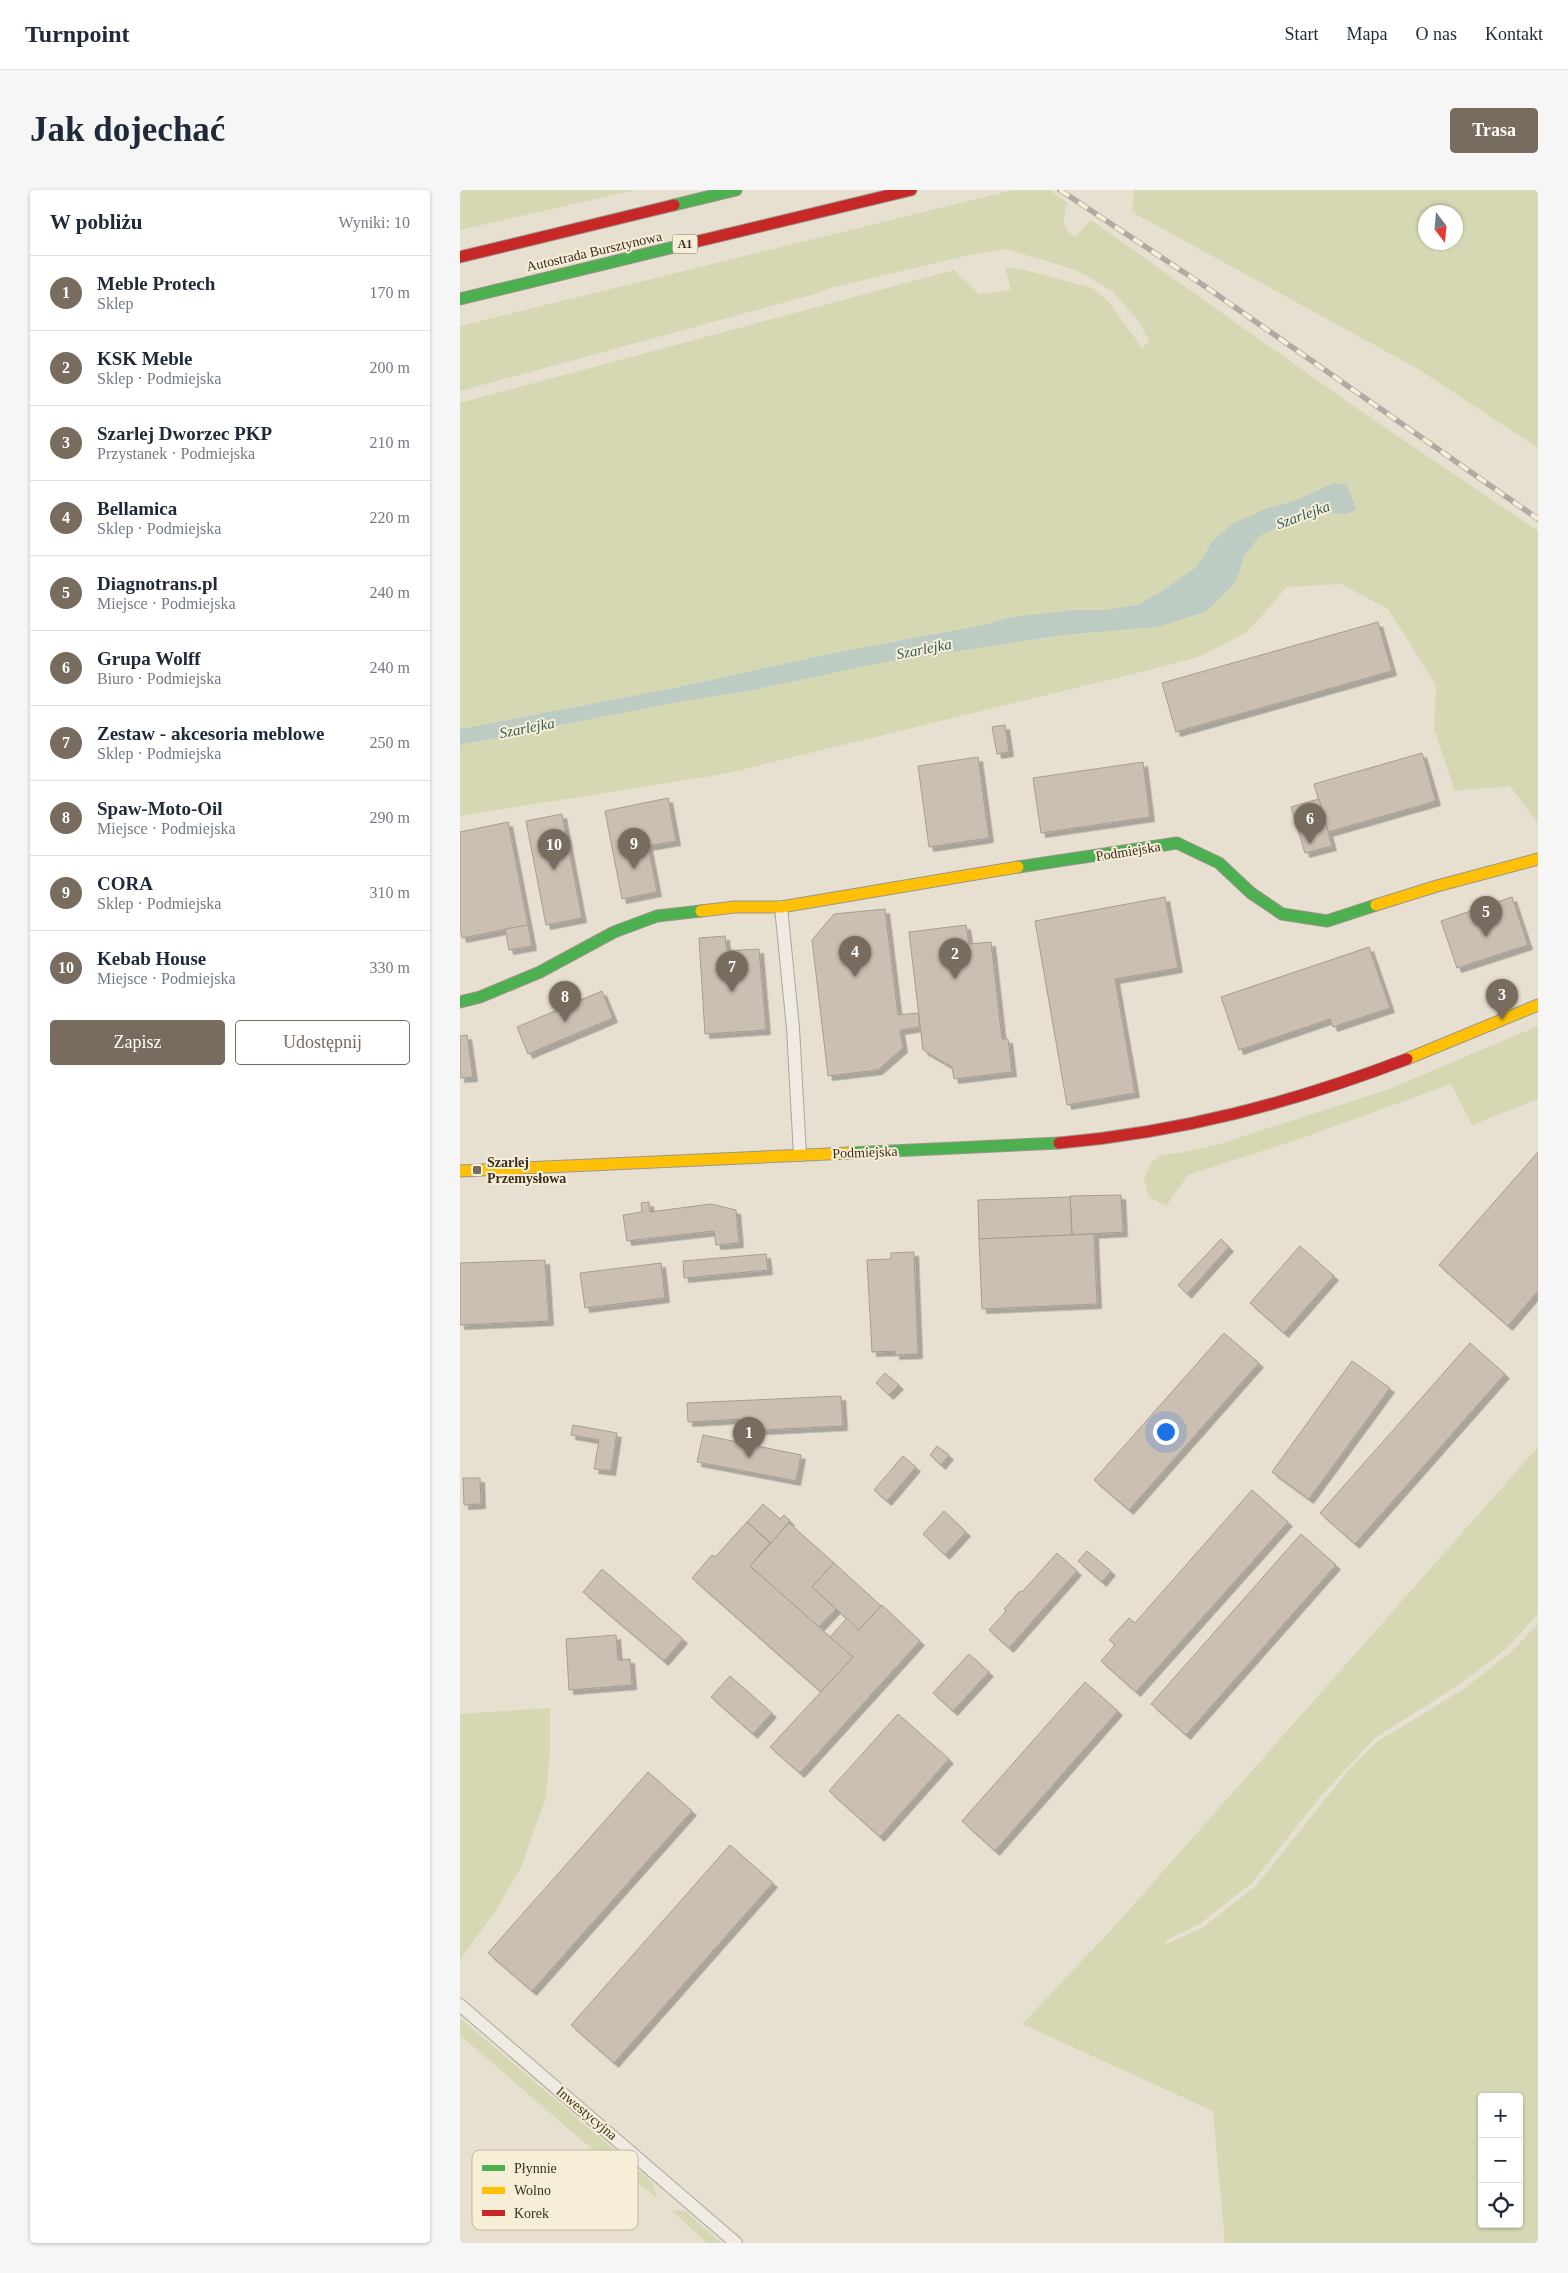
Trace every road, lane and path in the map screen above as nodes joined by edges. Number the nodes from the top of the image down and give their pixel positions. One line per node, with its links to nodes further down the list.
1 (736, 190): 3 (main road, Autostrada Bursztynowa)
2 (911, 190): 4 (main road, Autostrada Bursztynowa / A1)
3 (460, 257)
4 (460, 298)
5 (1538, 859): 6 (main road, Podmiejska)
6 (781, 907): 7 (main road, Podmiejska); 9 (street)
7 (460, 1002)
8 (1538, 1004): 9 (main road, Podmiejska)
9 (800, 1155): 10 (main road, Podmiejska)
10 (460, 1171)
11 (460, 2005): 12 (street, Inwestycyjna)
12 (628, 2150)
13 (638, 2158): 14 (street, Inwestycyjna)
14 (736, 2243)

